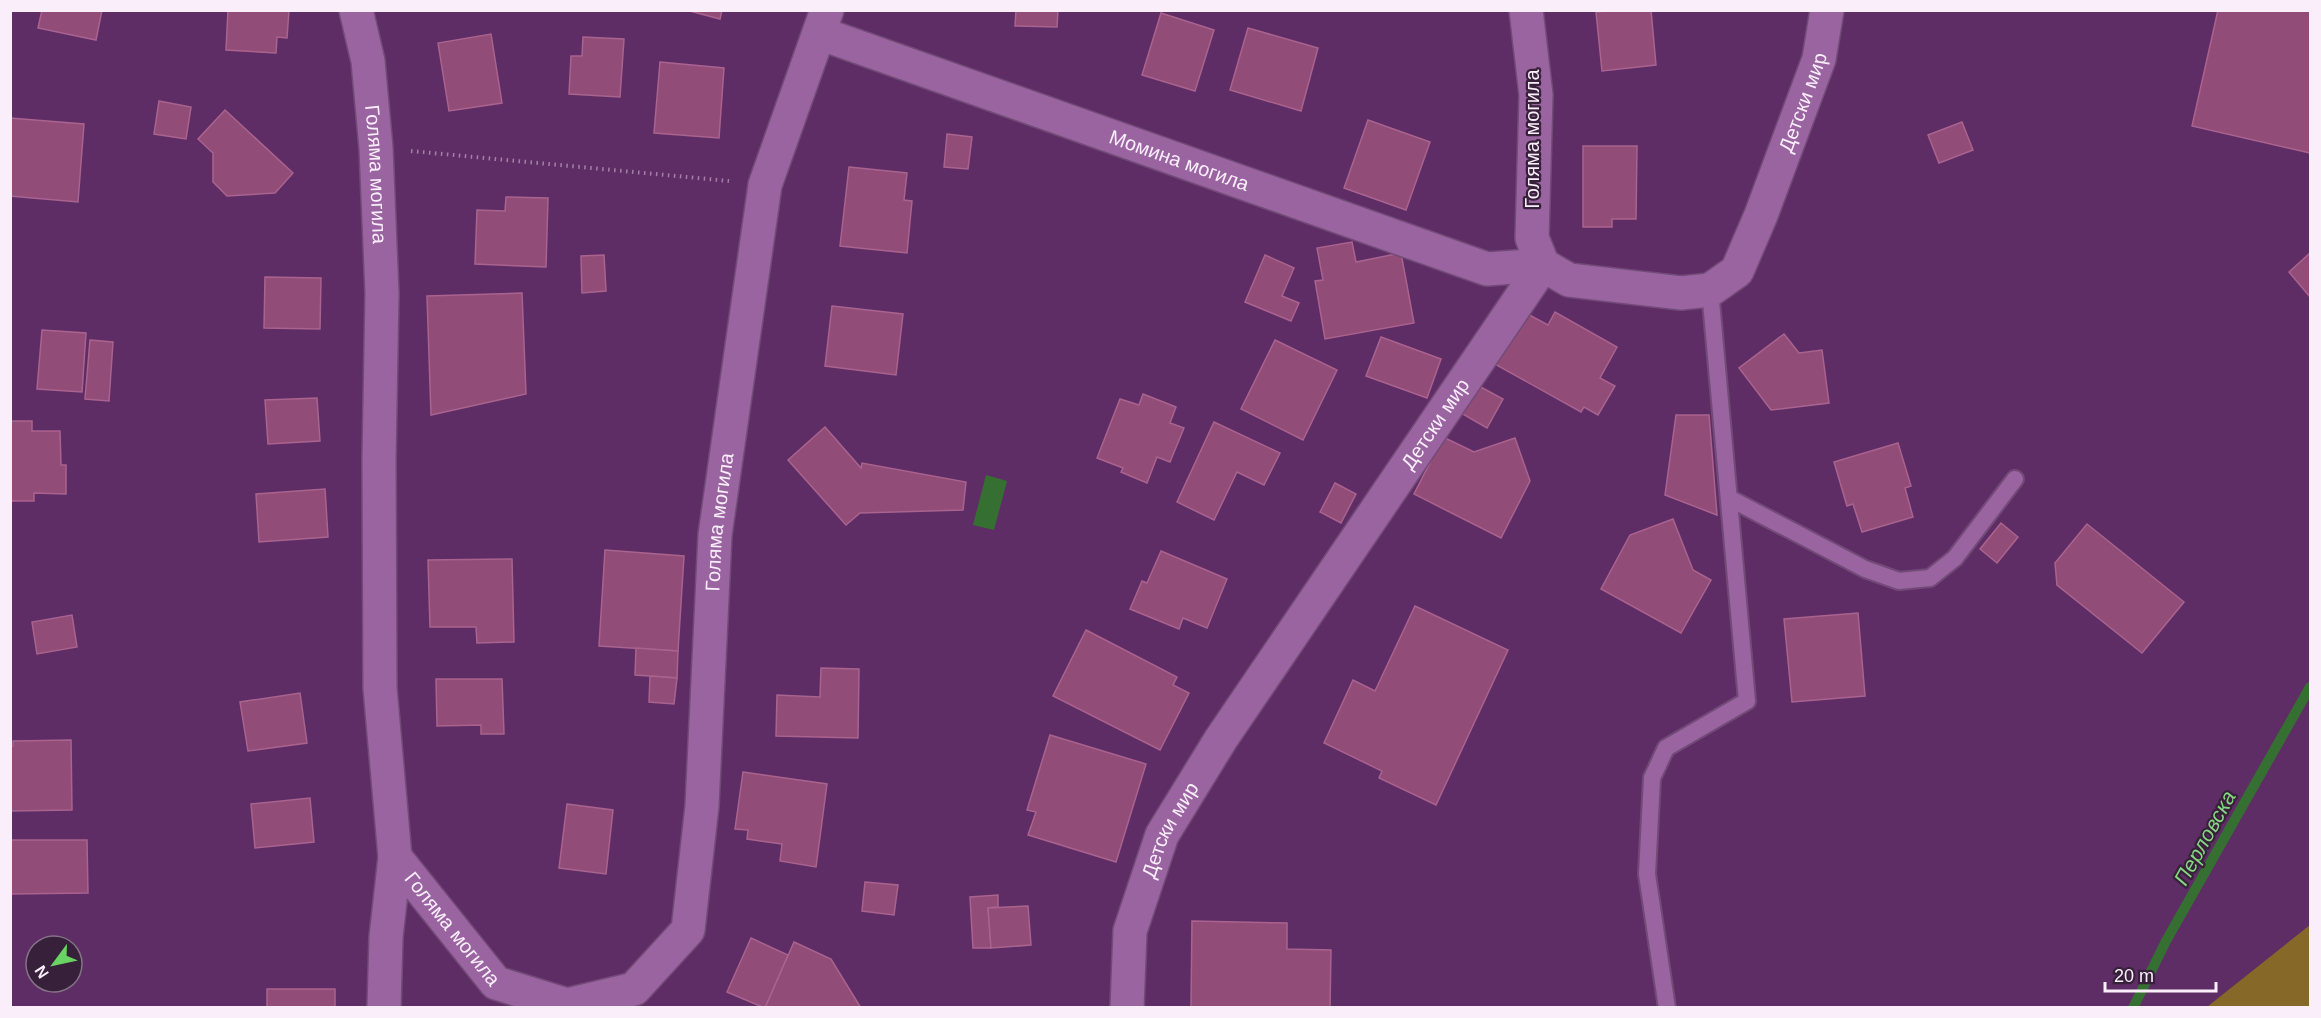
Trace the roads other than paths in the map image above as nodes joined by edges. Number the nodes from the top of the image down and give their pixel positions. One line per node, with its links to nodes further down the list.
1 (356, 10): 9 (street, Голяма могила)
2 (1526, 10): 5 (street, Голяма могила)
3 (1827, 10): 6 (street, Детски мир)
4 (823, 22): 5 (street, Момина могила); 9 (street, Голяма могила)
5 (1543, 265): 6 (street, Детски мир); 11 (street, Детски мир)
6 (1710, 290): 8 (lane)
7 (2015, 479): 8 (lane)
8 (1729, 498): 12 (lane)
9 (395, 857): 10 (street)
10 (384, 1008)
11 (1127, 1008)
12 (1667, 1008)

